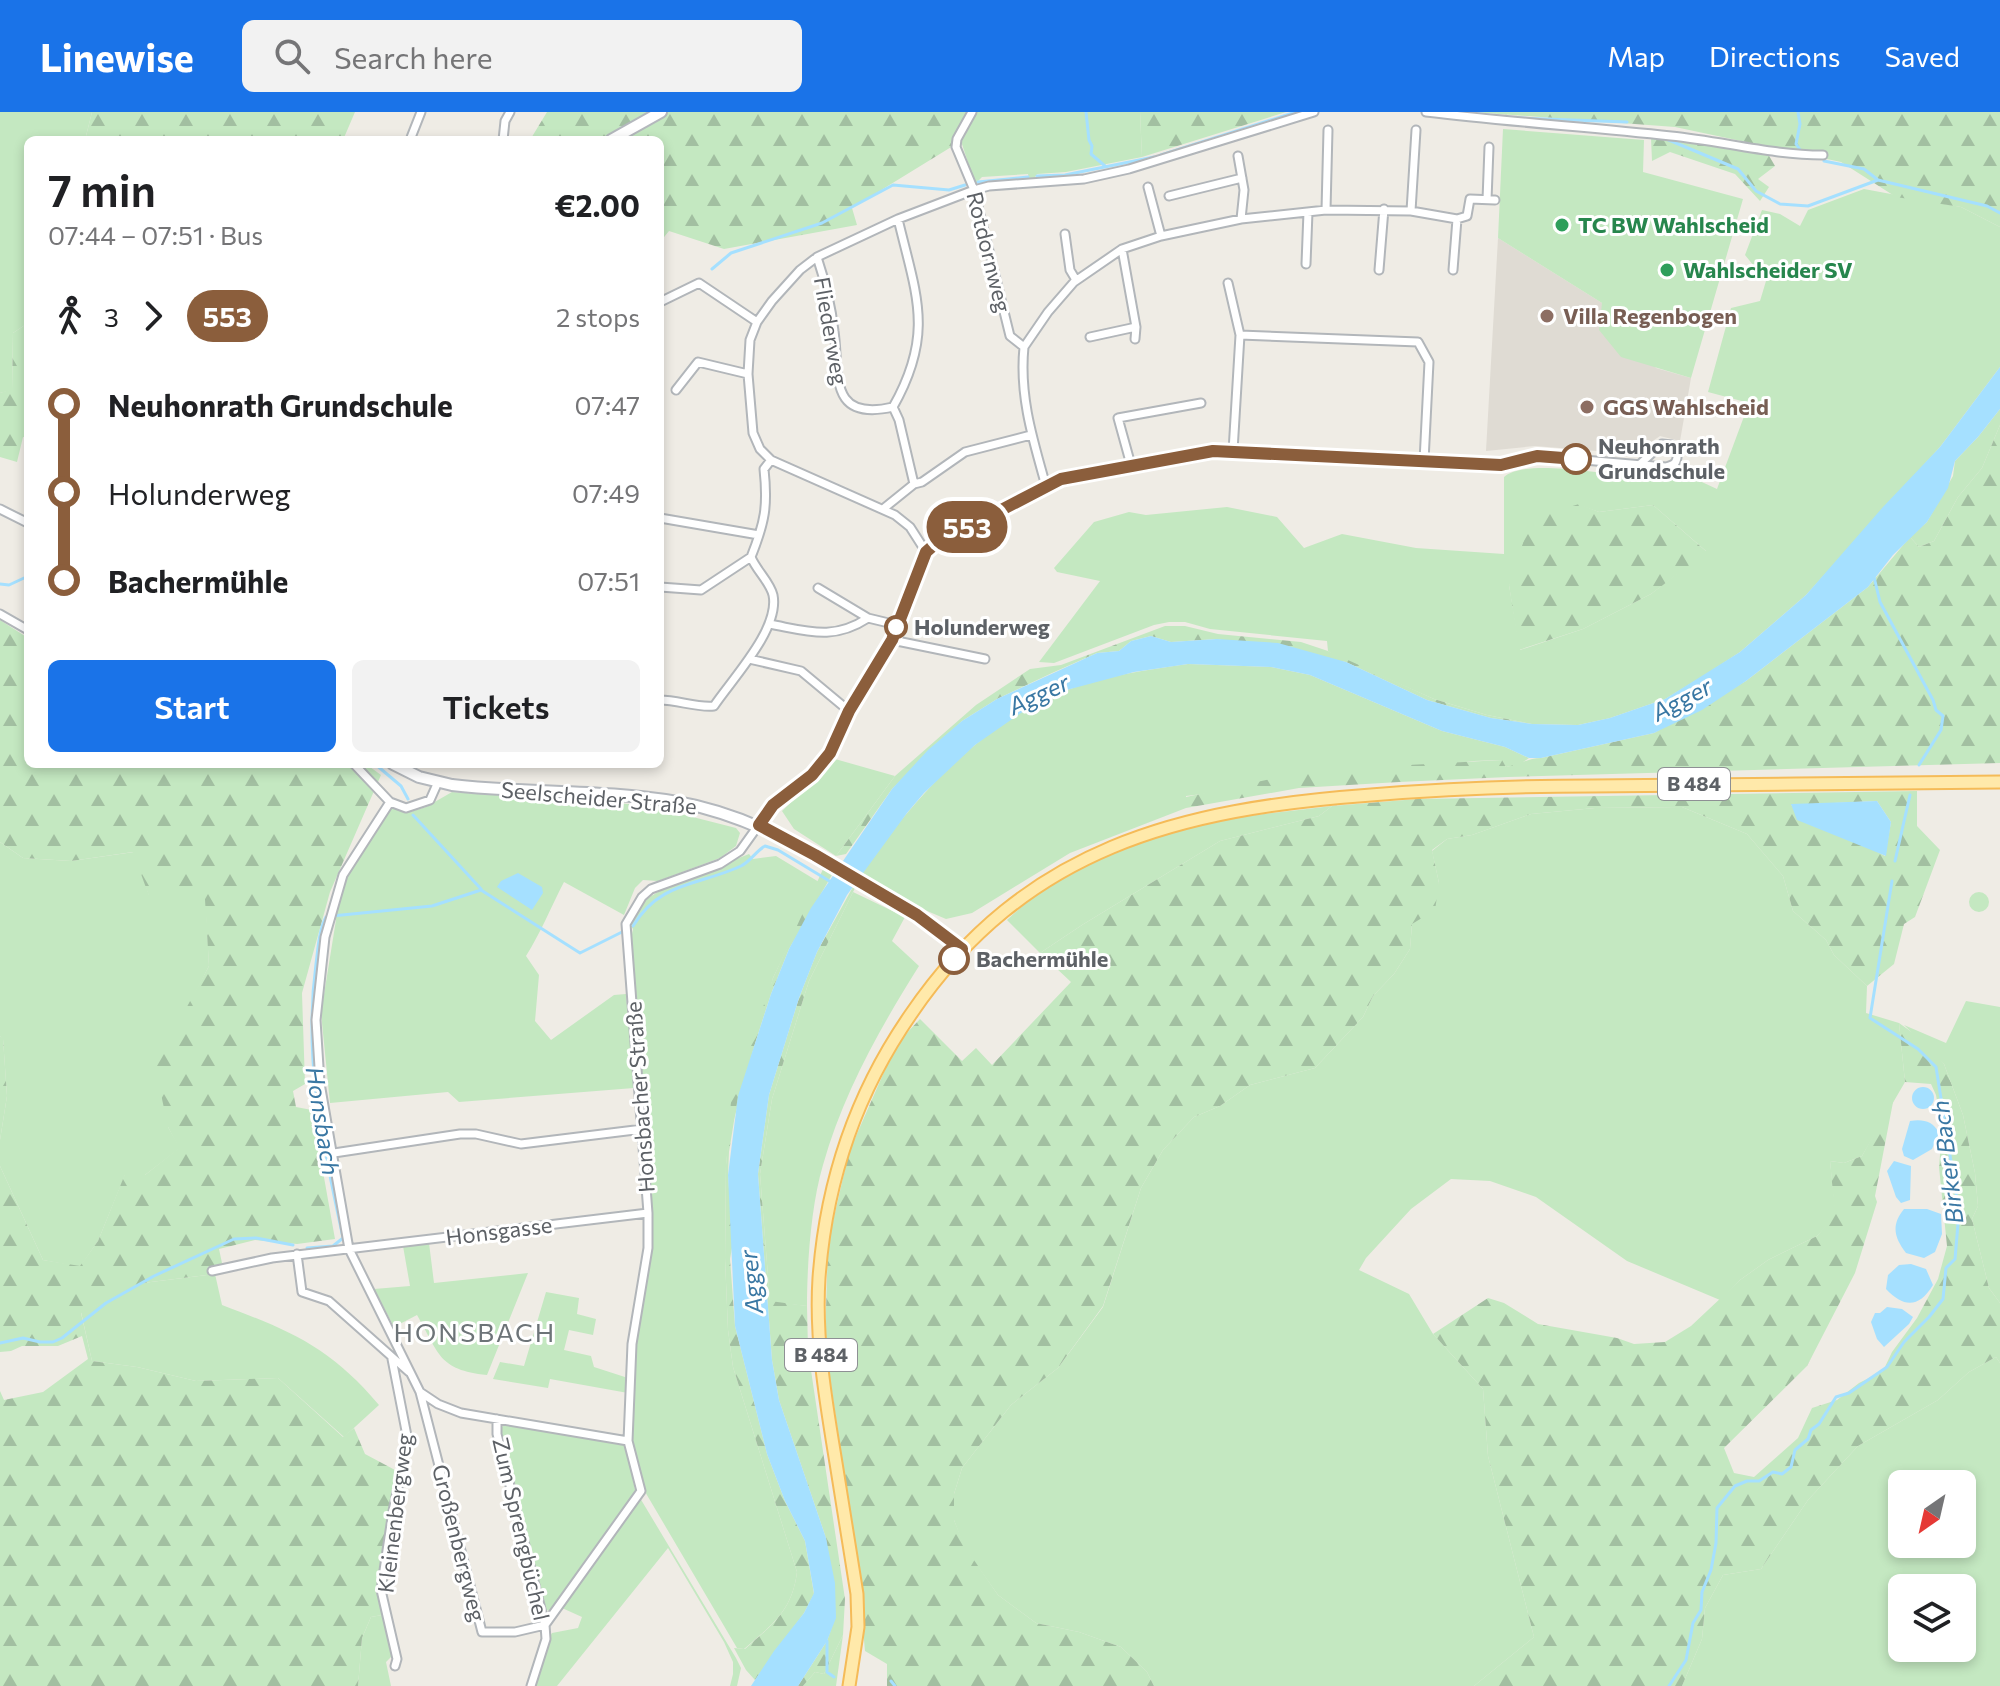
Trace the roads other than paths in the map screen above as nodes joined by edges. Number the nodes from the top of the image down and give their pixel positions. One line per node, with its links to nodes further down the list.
1 (421, 112): 9 (street)
2 (510, 112): 10 (street)
3 (661, 112): 11 (street)
4 (972, 112): 17 (street, Rotdornweg)
5 (1314, 112): 17 (street)
6 (1426, 112): 13 (street)
7 (1328, 130): 20 (street)
8 (1416, 130): 21 (street)
9 (412, 136)
10 (503, 136)
11 (618, 136)
12 (1489, 147): 25 (street)
13 (1823, 155)
14 (1238, 156): 15 (street)
15 (1242, 178): 18 (street); 24 (street)
16 (1148, 187): 27 (street)
17 (974, 190): 23 (street); 41 (street, Rotdornweg)
18 (1169, 196)
19 (1384, 209): 20 (street); 21 (street); 31 (street)
20 (1326, 210): 22 (street)
21 (1411, 211): 25 (street)
22 (1308, 212): 24 (street); 30 (street)
23 (898, 219): 29 (street); 45 (street)
24 (1241, 219): 27 (street)
25 (1457, 219): 32 (street)
26 (1065, 234): 33 (street)
27 (1161, 236): 28 (street)
28 (1122, 249): 33 (street); 37 (street)
29 (817, 257): 36 (street); 45 (street, Fliederweg)
30 (1306, 264)
31 (1379, 270)
32 (1453, 270)
33 (1076, 280): 41 (street)
34 (1228, 283): 38 (street)
35 (664, 300): 36 (street)
36 (757, 322): 42 (street)
37 (1136, 327): 39 (street); 40 (street)
38 (1240, 335): 47 (street); 49 (street)
39 (1090, 337)
40 (1135, 339)
41 (1024, 347): 46 (street)
42 (748, 374): 43 (street); 48 (street)
43 (676, 390)
44 (1201, 403): 51 (street)
45 (893, 407): 52 (street)
46 (1031, 435): 52 (street); 53 (street)
47 (1233, 451): 49 (street); 51 (street)
48 (771, 460): 55 (street); 58 (street)
49 (1424, 461): 50 (street)
50 (1640, 464): 50 (street)
51 (1131, 465): 53 (street)
52 (914, 484): 55 (street)
53 (1046, 486): 59 (street)
54 (0, 509): 57 (street)
55 (883, 509): 59 (street)
56 (664, 519): 58 (street)
57 (24, 521)
58 (759, 535): 60 (street)
59 (926, 552): 66 (street, Honsbacher Straße)
60 (751, 557): 61 (street); 65 (street)
61 (664, 587)
62 (818, 588): 64 (street)
63 (0, 614): 67 (street)
64 (868, 618): 65 (street); 66 (street)
65 (769, 624): 69 (street)
66 (897, 625): 68 (street, Honsbacher Straße)
67 (24, 628)
68 (892, 640): 70 (street); 72 (street, Honsbacher Straße)
69 (749, 659): 71 (street); 72 (street)
70 (985, 659)
71 (664, 700)
72 (849, 711): 78 (street, Honsbacher Straße)
73 (358, 768): 77 (street)
74 (403, 768): 75 (street, Seelscheider Straße)
75 (438, 782): 77 (street); 78 (street, Seelscheider Straße)
76 (2000, 782): 79 (main road, B 484)
77 (390, 802): 81 (street)
78 (759, 825): 79 (street, Seelscheider Straße); 80 (street, Honsbacher Straße)
79 (962, 949): 94 (main road, B 484)
80 (643, 1129): 81 (street); 82 (street, Honsbacher Straße)
81 (334, 1153): 83 (street)
82 (648, 1213): 83 (street, Honsgasse); 90 (street, Honsbacher Straße)
83 (349, 1249): 84 (street, Honsgasse); 87 (street)
84 (297, 1254): 85 (street, Honsgasse); 86 (street)
85 (212, 1271)
86 (392, 1359): 87 (street); 92 (street, Kleinenbergweg)
87 (410, 1373): 88 (street)
88 (420, 1392): 89 (street); 91 (street, Großenbergweg)
89 (497, 1419): 90 (street); 91 (street, Zum Sprengbüchel)
90 (628, 1441): 91 (street, Honsbacher Straße)
91 (545, 1625): 93 (street, Zum Sprengbüchel)
92 (395, 1666)
93 (531, 1686)
94 (849, 1686)

